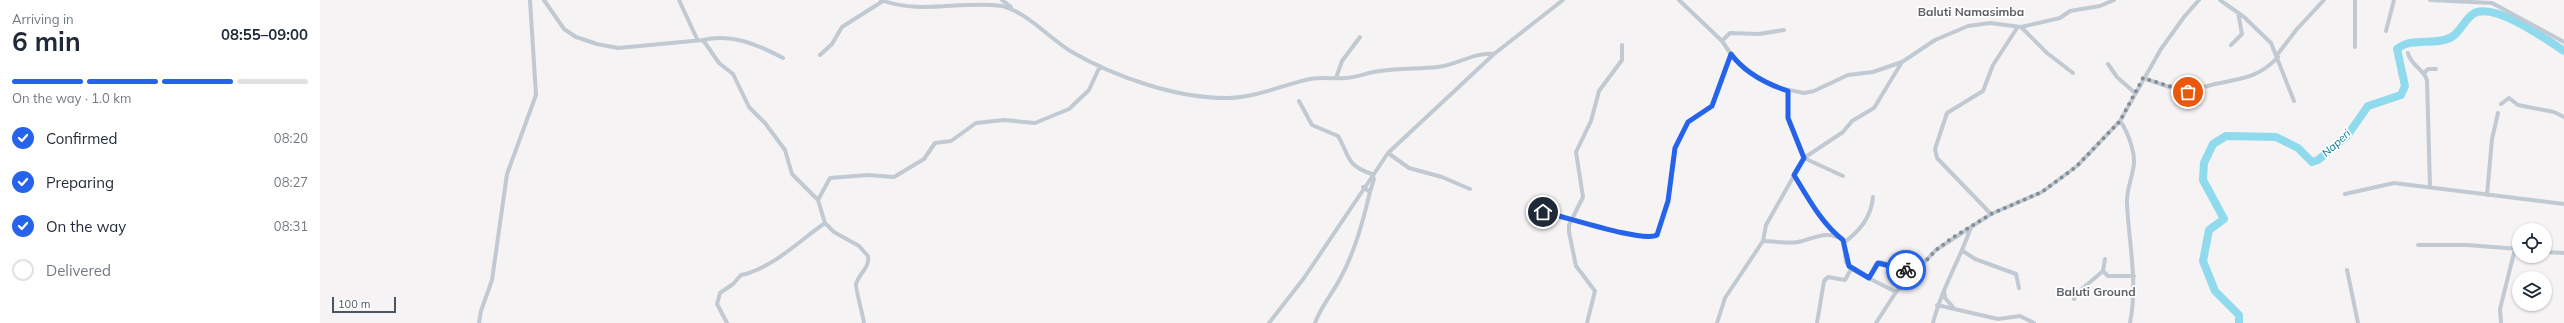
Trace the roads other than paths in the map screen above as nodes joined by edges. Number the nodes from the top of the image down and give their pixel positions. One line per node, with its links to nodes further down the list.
1 (530, 0): 93 (street)
2 (544, 0): 21 (street)
3 (679, 0): 21 (street)
4 (882, 0): 15 (street); 31 (street)
5 (1002, 0): 15 (street)
6 (1563, 0): 29 (street)
7 (1679, 0): 23 (street)
8 (2114, 0): 17 (street)
9 (2199, 0): 41 (street)
10 (2220, 0): 16 (street)
11 (2324, 0): 32 (street)
12 (2355, 0): 27 (street)
13 (2394, 0): 19 (street)
14 (2430, 0): 24 (street)
15 (1015, 11): 36 (street)
16 (2238, 13): 25 (street); 32 (street)
17 (2019, 27): 34 (street); 38 (street); 67 (street)
18 (1784, 30): 23 (street)
19 (2386, 31)
20 (1360, 37): 40 (street)
21 (697, 39): 22 (street)
22 (703, 40): 33 (street); 64 (street)
23 (1722, 41): 30 (street)
24 (2564, 42)
25 (2231, 44)
26 (1622, 45): 68 (street)
27 (2355, 47)
28 (2408, 53): 39 (street)
29 (1494, 54): 40 (street); 52 (street)
30 (1731, 54): 44 (street); 68 (street)
31 (820, 55)
32 (2278, 56): 42 (street); 47 (street)
33 (783, 58)
34 (1902, 62): 44 (street); 53 (street)
35 (2108, 64): 45 (street)
36 (1100, 66): 40 (street); 64 (street)
37 (2436, 69): 39 (street)
38 (2073, 73)
39 (2424, 73): 58 (street)
40 (1336, 78)
41 (2143, 78): 43 (street); 45 (street)
42 (2204, 87)
43 (2196, 88)
44 (1788, 91): 53 (street)
45 (2135, 93): 51 (street)
46 (1299, 101): 54 (street)
47 (2294, 101)
48 (2501, 104): 50 (street)
49 (2498, 113): 62 (street)
50 (2564, 117)
51 (2120, 121): 67 (street); 85 (street)
52 (1388, 153): 54 (street); 59 (street)
53 (1804, 158): 55 (street); 56 (street)
54 (1372, 174): 57 (street); 60 (street)
55 (1794, 175): 71 (street); 72 (street)
56 (1843, 176)
57 (1363, 187): 60 (street); 96 (street)
58 (2430, 188): 61 (street); 62 (street)
59 (1470, 189)
60 (1370, 192): 97 (street)
61 (2345, 194)
62 (2487, 195): 65 (street)
63 (1873, 197): 73 (street)
64 (818, 200): 69 (street)
65 (2564, 204)
66 (1543, 212): 68 (street)
67 (1991, 214): 70 (street)
68 (1572, 219): 98 (street)
69 (825, 223): 94 (street); 95 (street)
70 (1971, 227): 76 (street); 84 (street)
71 (1837, 237): 72 (street); 73 (street)
72 (1763, 241): 99 (street)
73 (1844, 243): 81 (street)
74 (2418, 245): 75 (street)
75 (2512, 249)
76 (1963, 251): 87 (street); 88 (street)
77 (2552, 252): 78 (street)
78 (2564, 253)
79 (2105, 259): 83 (street)
80 (2513, 263): 106 (street)
81 (1851, 269): 86 (street); 100 (street)
82 (2347, 270): 105 (street)
83 (2103, 272): 85 (street); 90 (street)
84 (1914, 274): 86 (street); 89 (street)
85 (2134, 276): 104 (street)
86 (1869, 278): 89 (street)
87 (1944, 287): 91 (street); 92 (street)
88 (2019, 288)
89 (1896, 292): 101 (street)
90 (2074, 299)
91 (1937, 304): 92 (street); 102 (street)
92 (1953, 307): 103 (street)
93 (479, 323)
94 (727, 323)
95 (864, 323)
96 (1269, 323)
97 (1315, 323)
98 (1587, 323)
99 (1717, 323)
100 (1817, 323)
101 (1876, 323)
102 (1933, 323)
103 (2034, 323)
104 (2130, 323)
105 (2358, 323)
106 (2502, 323)

